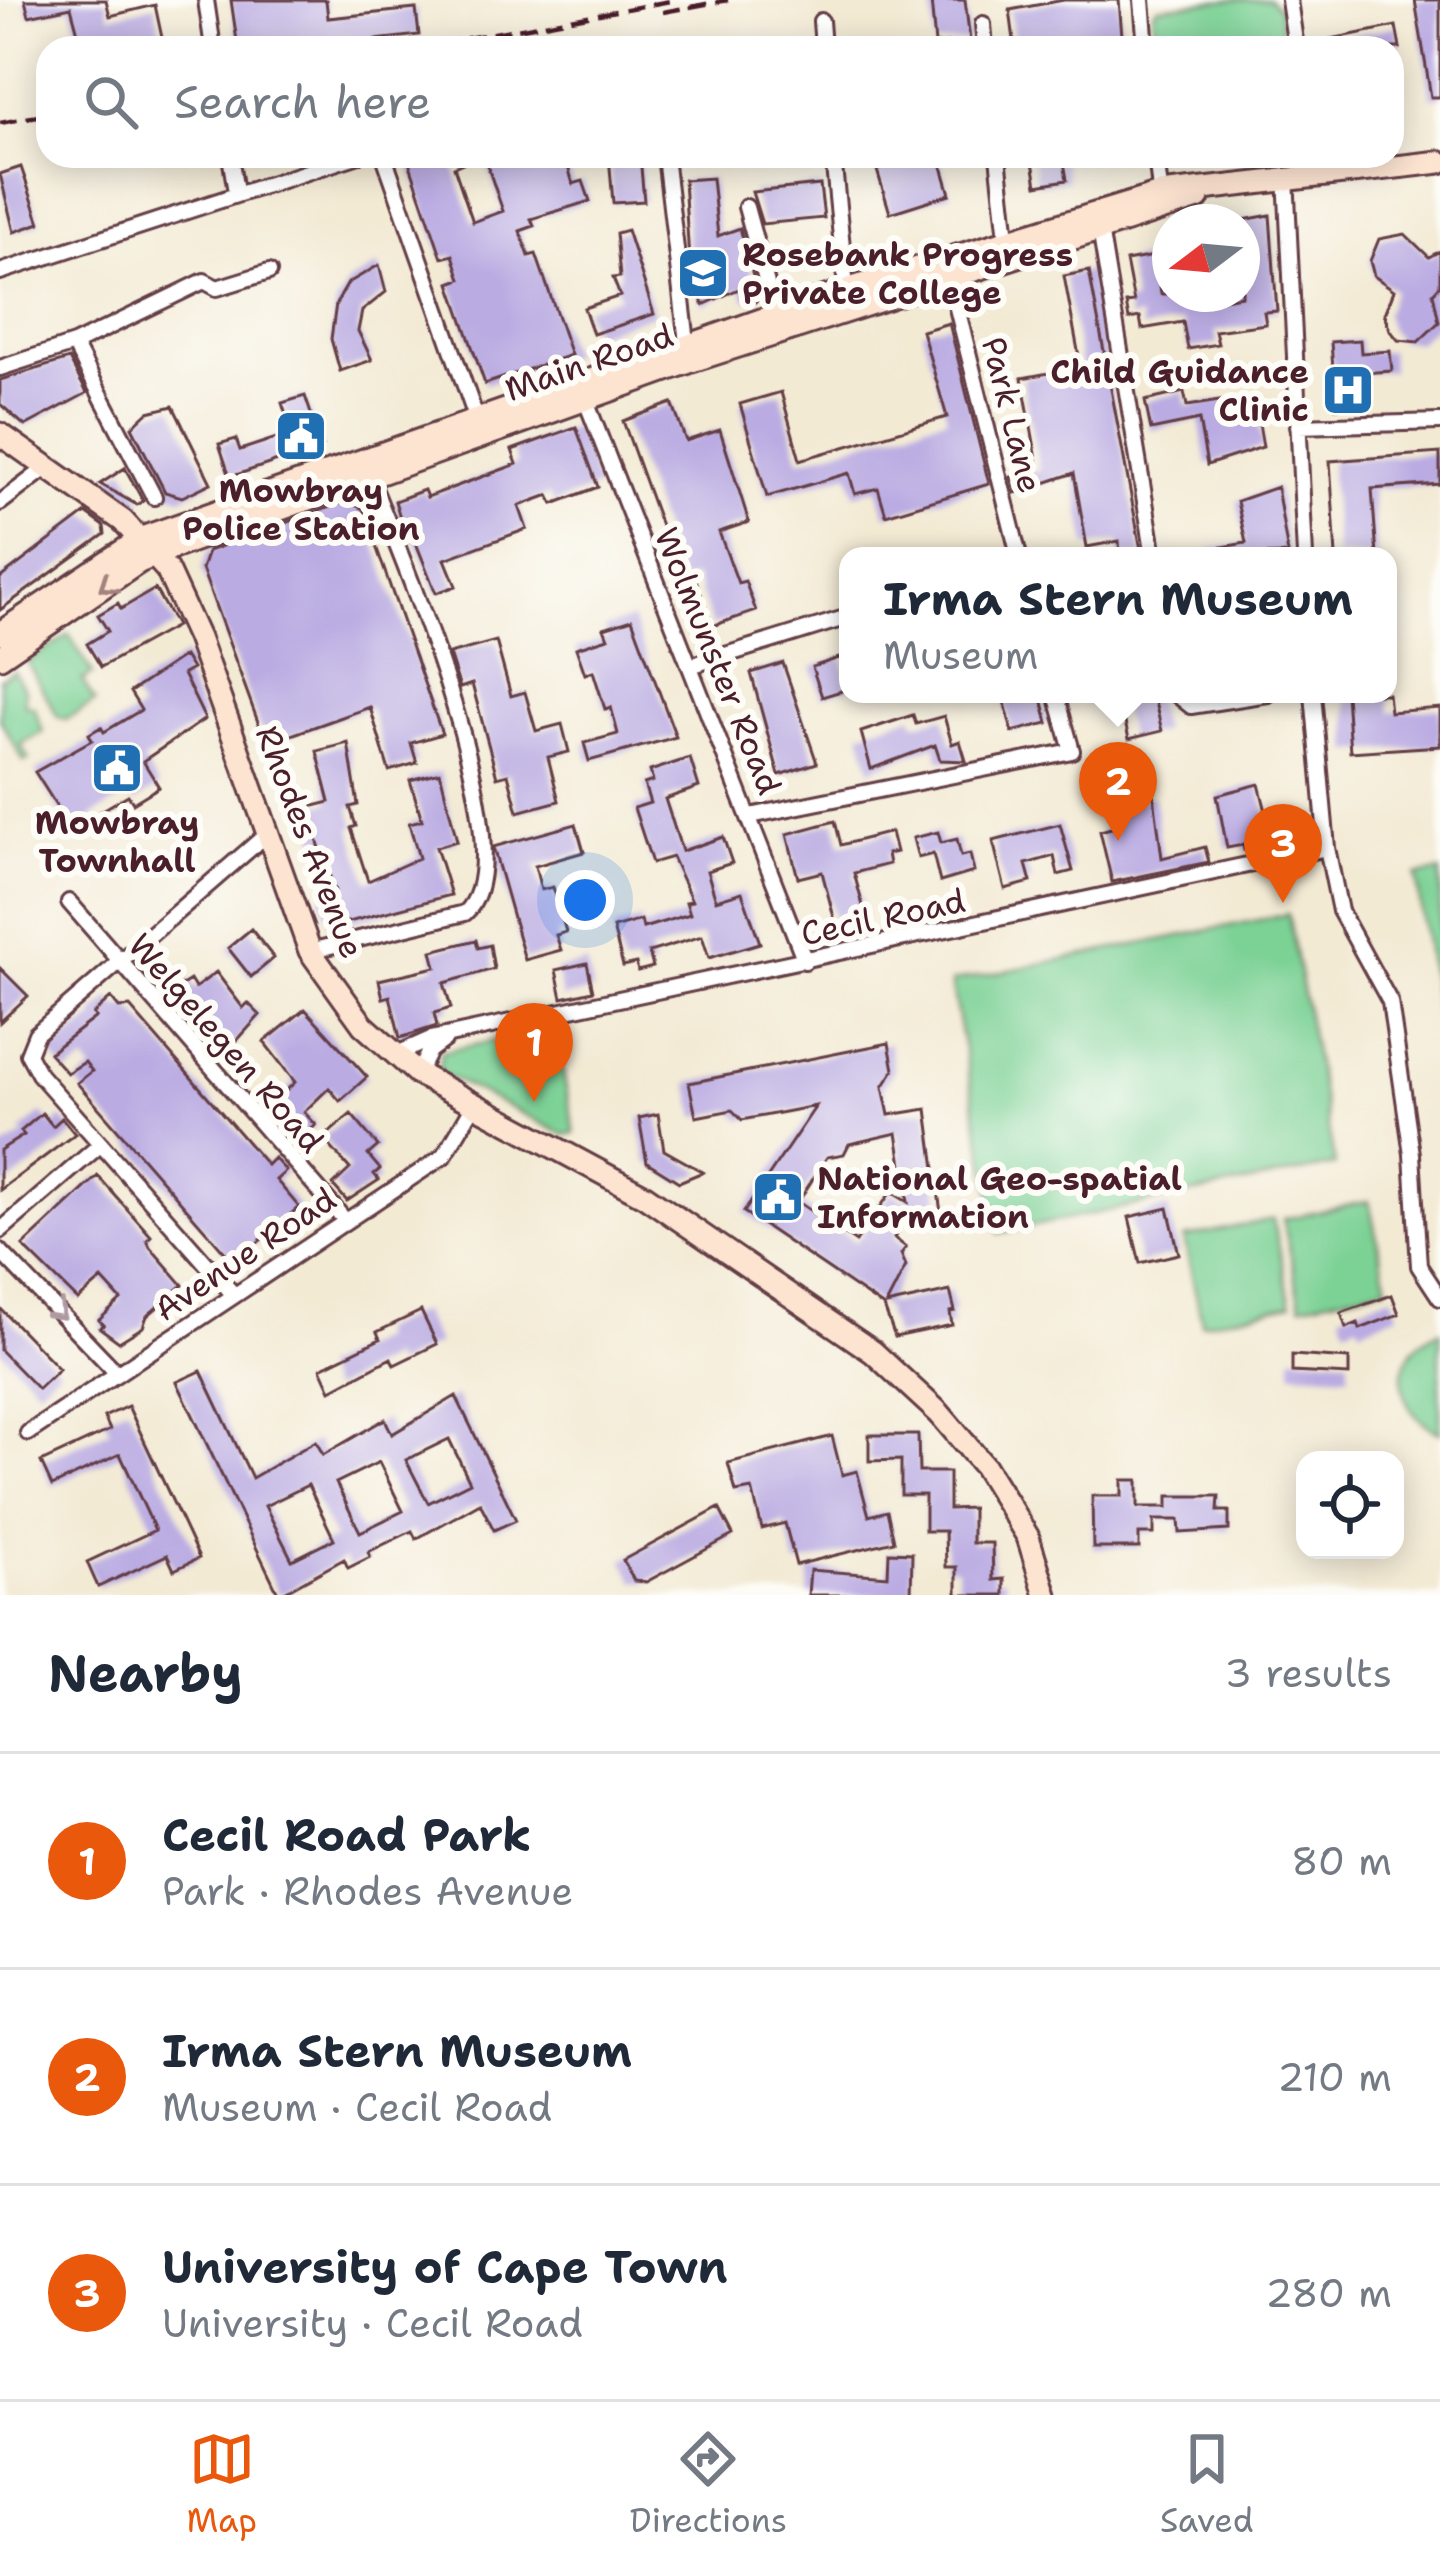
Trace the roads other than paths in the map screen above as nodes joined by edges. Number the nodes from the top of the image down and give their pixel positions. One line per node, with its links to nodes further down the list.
1 (206, 0): 6 (street)
2 (1142, 0): 9 (street)
3 (1289, 0): 10 (street)
4 (821, 21): 7 (street)
5 (983, 24): 8 (street)
6 (211, 36)
7 (822, 36)
8 (984, 36)
9 (1145, 36)
10 (1294, 36)
11 (1440, 162): 12 (main road, Main Road)
12 (1404, 163)
13 (232, 168): 22 (street)
14 (316, 168): 22 (street)
15 (388, 168): 37 (street)
16 (665, 168): 33 (street)
17 (834, 168): 30 (street)
18 (999, 168): 26 (street)
19 (1157, 168): 23 (street)
20 (1303, 168): 21 (main road, Main Road)
21 (1286, 176): 23 (main road, Main Road); 38 (street)
22 (236, 192): 27 (street)
23 (1161, 202): 25 (main road, Main Road); 26 (main road, Main Road)
24 (746, 207): 31 (street)
25 (1100, 229): 30 (main road, Main Road); 46 (street)
26 (1007, 238): 30 (main road, Main Road)
27 (0, 272)
28 (269, 272): 32 (street)
29 (952, 288): 45 (street, Park Lane)
30 (847, 299): 31 (main road, Main Road); 33 (main road, Main Road)
31 (776, 314): 33 (main road, Main Road)
32 (74, 344): 34 (street); 42 (street)
33 (688, 353): 35 (main road, Main Road)
34 (0, 368)
35 (582, 390): 37 (main road, Main Road); 51 (street, Wolmunster Road)
36 (1440, 422): 38 (street)
37 (479, 425): 40 (main road, Main Road)
38 (1298, 426): 47 (street)
39 (0, 434): 41 (main road)
40 (365, 466): 44 (main road, Main Road); 58 (street)
41 (46, 468): 43 (street); 44 (main road)
42 (154, 497)
43 (0, 503)
44 (149, 546): 49 (main road, Main Road); 50 (main road, Main Road, one-way to 50); 55 (main road, Rhodes Avenue)
45 (1017, 547)
46 (1153, 547)
47 (1305, 547)
48 (839, 619): 51 (street)
49 (0, 633)
50 (0, 657)
51 (693, 665): 54 (street, Wolmunster Road)
52 (1059, 703): 54 (street)
53 (1314, 703): 56 (street)
54 (750, 816): 60 (street, Wolmunster Road)
55 (268, 834): 58 (main road, Rhodes Avenue); 59 (street)
56 (1327, 848): 60 (street, Cecil Road); 70 (street)
57 (69, 902): 59 (street, Welgelegen Road)
58 (310, 951): 62 (main road, Rhodes Avenue)
59 (119, 961): 65 (street); 66 (street, Welgelegen Road)
60 (805, 961): 61 (street, Cecil Road)
61 (450, 1036): 62 (street, Cecil Road); 63 (street)
62 (395, 1055): 63 (main road, Rhodes Avenue)
63 (418, 1074): 64 (main road, Rhodes Avenue)
64 (474, 1105): 66 (street, Avenue Road); 73 (main road, Rhodes Avenue)
65 (101, 1144): 67 (street); 69 (street)
66 (344, 1219): 69 (street, Avenue Road)
67 (0, 1231)
68 (0, 1251): 71 (street, one-way to 71)
69 (233, 1294): 71 (street, Avenue Road)
70 (1438, 1297)
71 (116, 1372): 72 (street, Avenue Road)
72 (28, 1433)
73 (1046, 1595)

